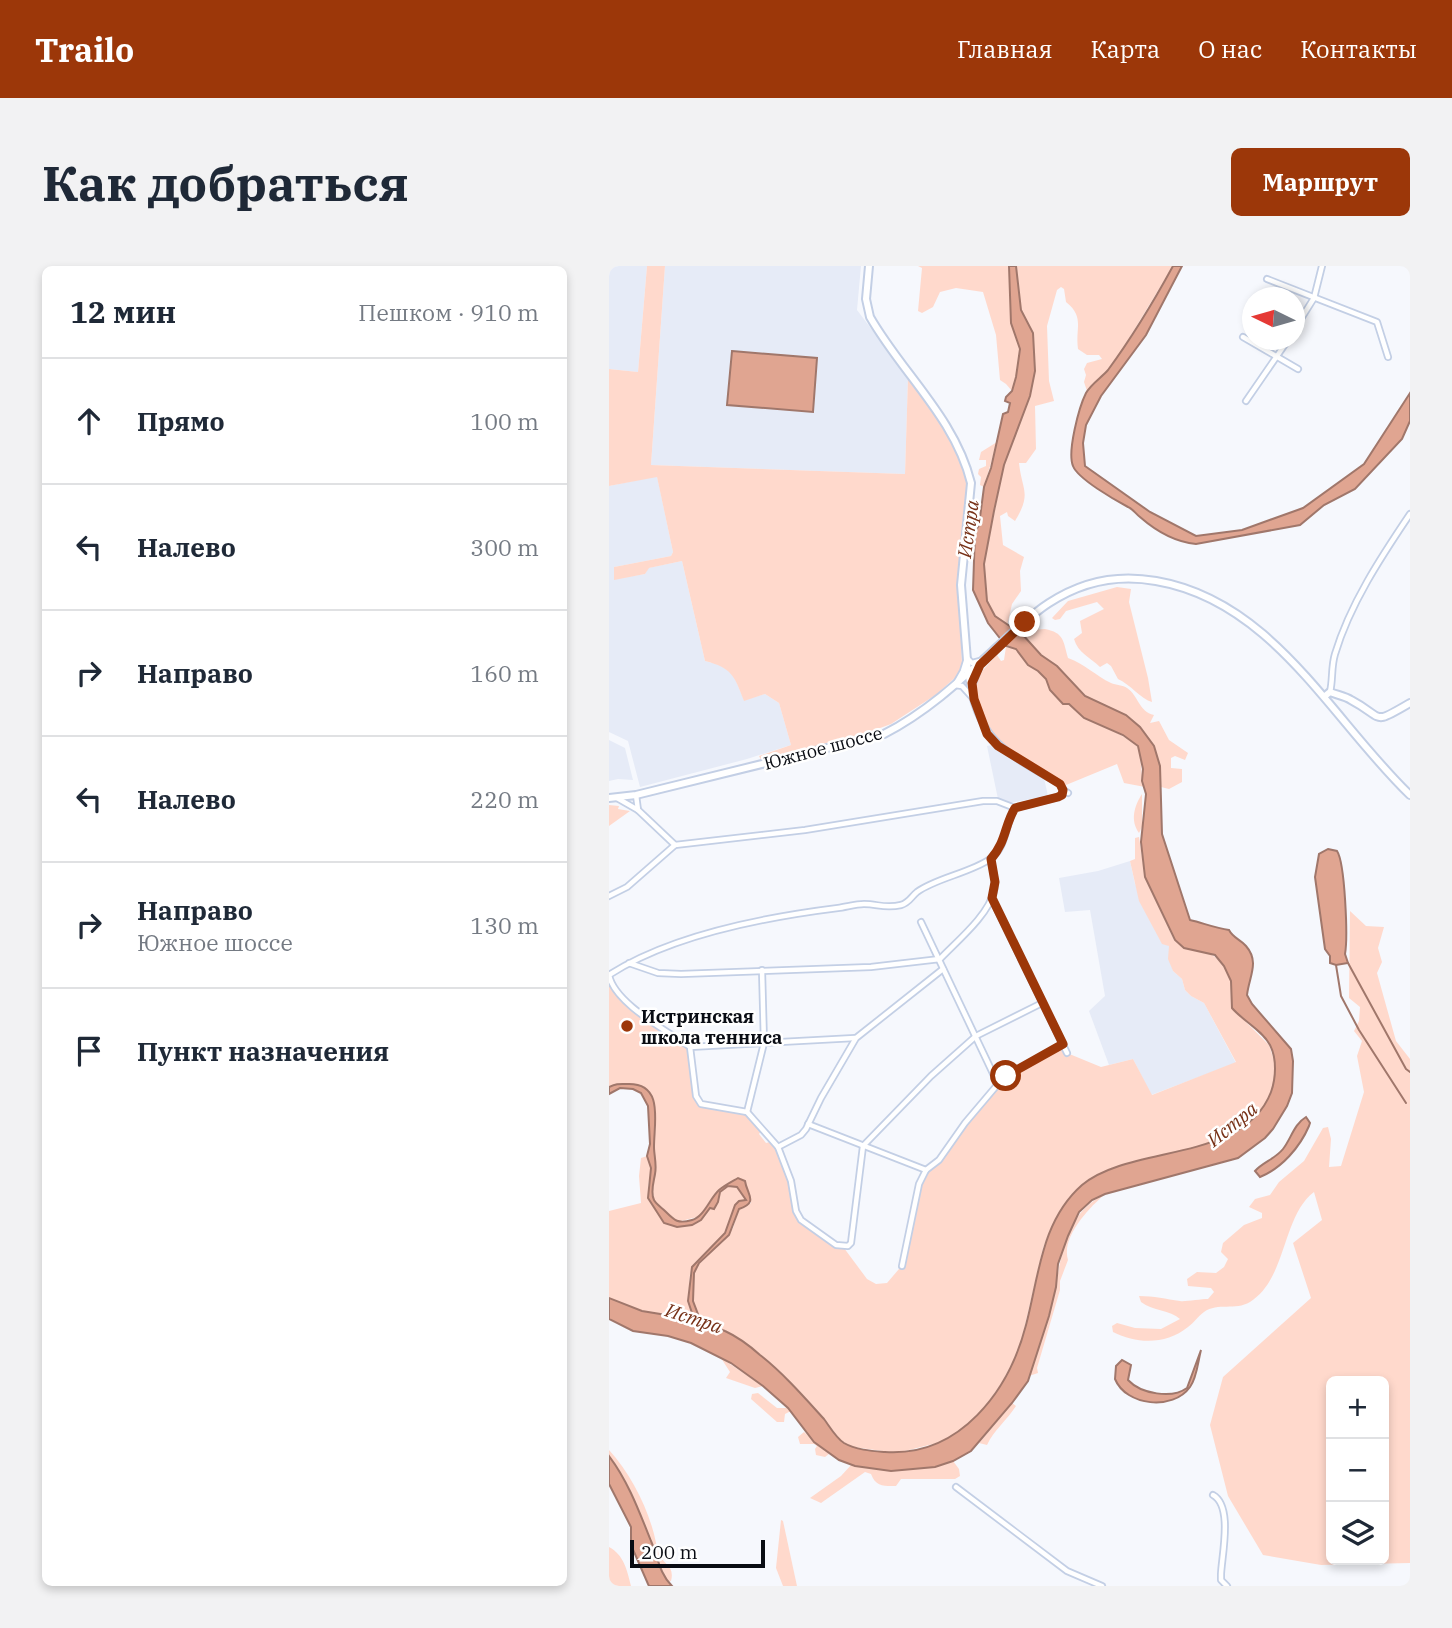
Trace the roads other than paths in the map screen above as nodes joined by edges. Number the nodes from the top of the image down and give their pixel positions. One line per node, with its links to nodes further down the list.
1 (869, 266): 13 (main road)
2 (1322, 266): 4 (street)
3 (1267, 279): 4 (street)
4 (1314, 298): 5 (street); 9 (street)
5 (1305, 312)
6 (1266, 350): 8 (street)
7 (1283, 350): 8 (street)
8 (1278, 357): 10 (street); 11 (street)
9 (1388, 357)
10 (1297, 369)
11 (1246, 401)
12 (1410, 514): 17 (street)
13 (967, 658): 14 (street); 15 (main road); 16 (street)
14 (984, 659): 15 (main road, Южное шоссе); 17 (main road, Южное шоссе); 18 (street)
15 (968, 673): 16 (main road, Южное шоссе); 18 (street)
16 (955, 685): 18 (street); 21 (main road, Южное шоссе)
17 (1328, 694): 19 (main road); 20 (main road, Южное шоссе)
18 (974, 699): 23 (street)
19 (1410, 702)
20 (1410, 794)
21 (636, 795): 22 (main road, Южное шоссе); 24 (street)
22 (613, 798): 24 (street)
23 (1015, 808): 25 (street); 26 (street)
24 (638, 810): 25 (street)
25 (675, 845): 27 (street)
26 (991, 859): 28 (street); 31 (street)
27 (609, 896)
28 (992, 898): 30 (street); 34 (street)
29 (921, 922): 30 (street)
30 (940, 960): 32 (street); 33 (street)
31 (628, 962): 32 (street); 39 (street)
32 (762, 970): 37 (street)
33 (943, 970): 35 (street); 36 (street)
34 (1042, 1003): 35 (street); 38 (street)
35 (976, 1036): 41 (street); 44 (street)
36 (856, 1038): 37 (street); 43 (street)
37 (764, 1043): 39 (street); 42 (street)
38 (1063, 1044): 40 (street); 41 (street)
39 (690, 1047): 42 (street)
40 (1067, 1054)
41 (998, 1084): 46 (street)
42 (747, 1112): 45 (street)
43 (808, 1124): 44 (street); 45 (street)
44 (863, 1146): 45 (street); 46 (street)
45 (778, 1147)
46 (926, 1170): 47 (street)
47 (902, 1266)
48 (956, 1487): 50 (street)
49 (1213, 1495): 51 (street)
50 (1101, 1586)
51 (1227, 1586)

